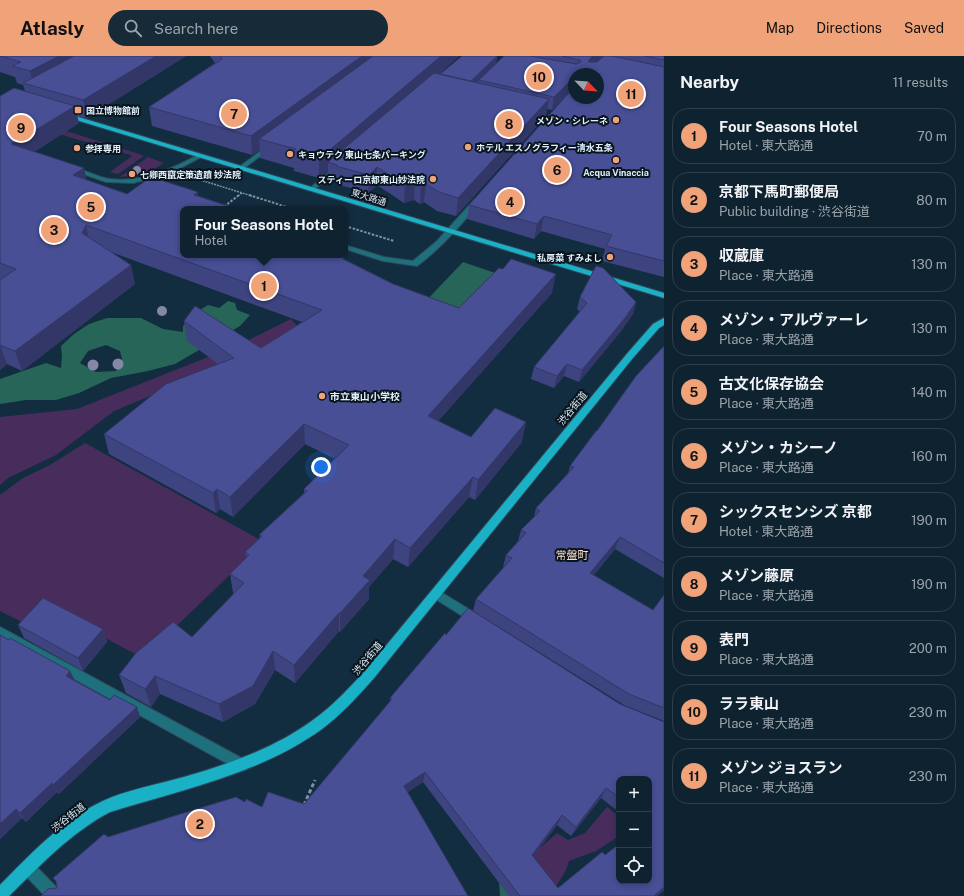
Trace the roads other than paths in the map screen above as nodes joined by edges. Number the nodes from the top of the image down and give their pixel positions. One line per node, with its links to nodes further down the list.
1 (55, 112): 3 (main road, 東大路通)
2 (276, 142): 7 (street)
3 (200, 156): 6 (street); 7 (main road, 東大路通)
4 (344, 161): 9 (street)
5 (62, 166): 6 (street)
6 (176, 168): 8 (street)
7 (241, 168): 9 (main road, 東大路通)
8 (166, 181)
9 (312, 190): 11 (main road, 東大路通)
10 (479, 198): 11 (street)
11 (450, 231): 12 (street); 13 (main road, 東大路通)
12 (348, 248)
13 (664, 296)
14 (664, 321): 15 (main road, 渋谷街道)
15 (436, 594): 16 (street); 18 (main road, 渋谷街道)
16 (488, 627)
17 (0, 632): 18 (street)
18 (242, 765): 19 (main road, 渋谷街道)
19 (28, 868): 20 (main road, 渋谷街道); 21 (street)
20 (1, 893)
21 (55, 896)

